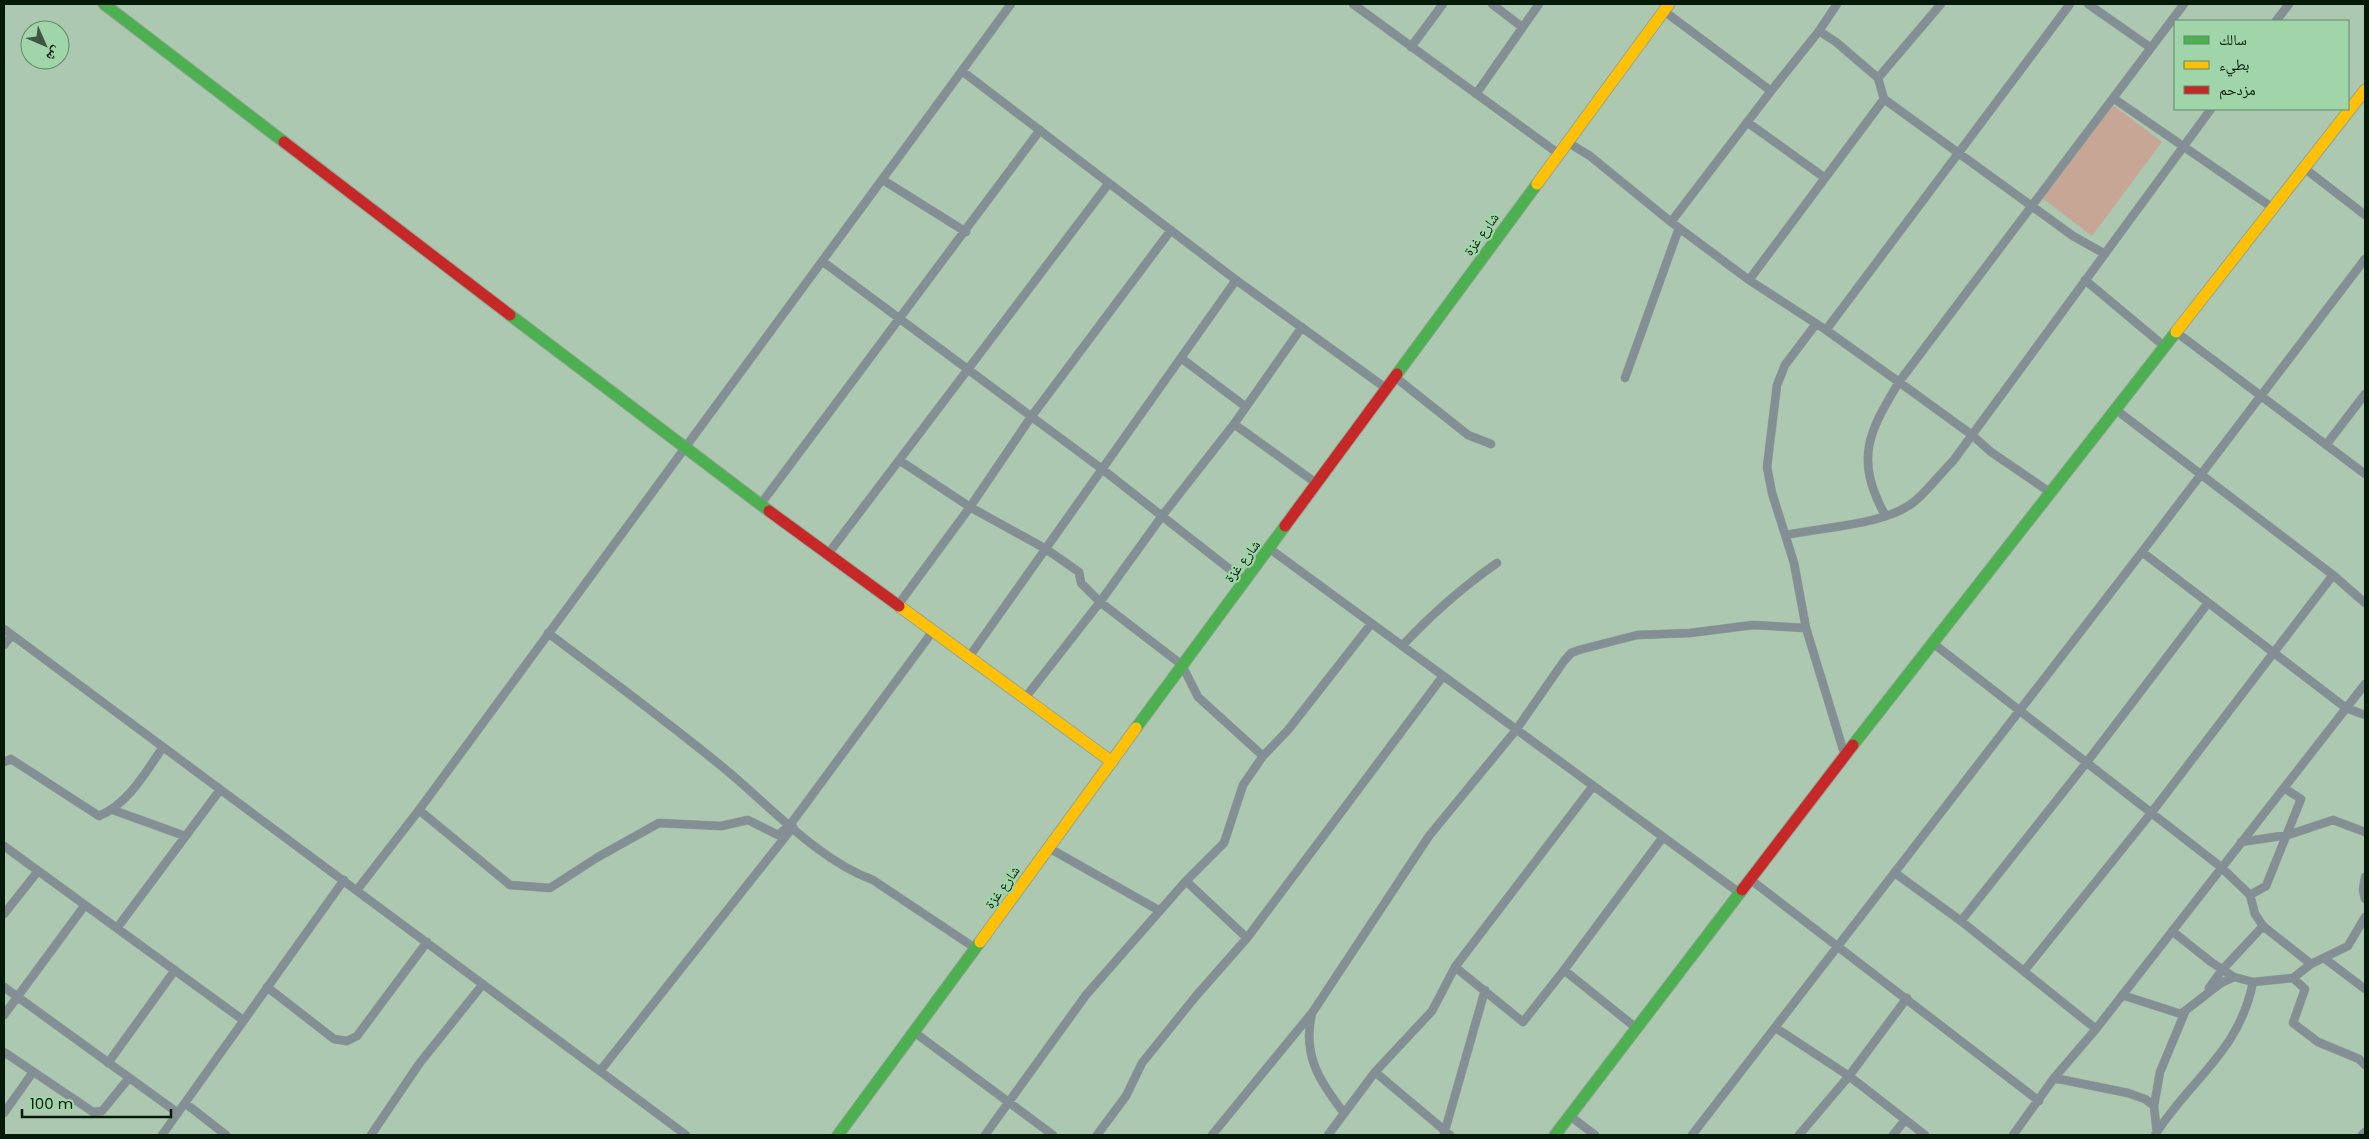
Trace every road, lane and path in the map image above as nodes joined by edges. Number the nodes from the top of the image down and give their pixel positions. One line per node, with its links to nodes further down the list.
1 (104, 4): 71 (street)
2 (1012, 4): 19 (street)
3 (1352, 4): 17 (street)
4 (1443, 4): 17 (street)
5 (1492, 4): 15 (street)
6 (1539, 4): 15 (street)
7 (1837, 4): 16 (street)
8 (1941, 4): 20 (street)
9 (2070, 4): 31 (street)
10 (2088, 4): 18 (street)
11 (2184, 4): 18 (street)
12 (2288, 4): 14 (street)
13 (1667, 7): 22 (street); 29 (street, شارع غزة)
14 (2277, 20)
15 (1522, 27): 23 (street)
16 (1820, 31): 20 (street); 22 (street)
17 (1411, 47): 23 (street)
18 (2151, 48): 24 (street)
19 (962, 71): 28 (street); 35 (street)
20 (1878, 78): 25 (street)
21 (2365, 90): 33 (street)
22 (1771, 91): 27 (street)
23 (1476, 94): 32 (street)
24 (2113, 98): 30 (street); 37 (street)
25 (1884, 99): 31 (street); 34 (street)
26 (2210, 110): 30 (street)
27 (1747, 122): 34 (street); 40 (street)
28 (1040, 130): 36 (street); 43 (street)
29 (1569, 143): 32 (street, شارع غزة); 40 (street)
30 (2182, 147): 38 (street); 44 (street)
31 (1960, 152): 37 (street); 53 (street)
32 (1559, 154): 58 (street, شارع غزة)
33 (2304, 168): 38 (street); 39 (street)
34 (1825, 178): 48 (street)
35 (883, 180): 43 (street); 46 (street)
36 (1109, 183): 42 (street); 57 (street)
37 (2033, 204): 44 (street); 60 (street)
38 (2273, 208): 54 (street)
39 (2365, 215)
40 (1671, 222): 41 (street)
41 (1679, 228): 48 (street); 59 (street)
42 (1171, 230): 47 (street); 66 (street)
43 (966, 232): 50 (street)
44 (2105, 254): 49 (street)
45 (2365, 259): 63 (street)
46 (822, 261): 50 (street); 71 (street)
47 (1236, 280): 52 (street); 56 (street)
48 (1749, 280): 51 (street)
49 (2085, 280): 55 (street); 68 (street)
50 (898, 320): 57 (street); 78 (street)
51 (1816, 324): 53 (street); 82 (street)
52 (1302, 327): 61 (street); 64 (street)
53 (1826, 330): 60 (street)
54 (2176, 332): 55 (street); 63 (street)
55 (2164, 346): 65 (street)
56 (1181, 358): 64 (street); 73 (street)
57 (968, 370): 66 (street); 72 (street)
58 (1395, 377): 61 (street, شارع غزة); 69 (street)
59 (1625, 378)
60 (1899, 382): 68 (street); 80 (street)
61 (1387, 388): 76 (street, شارع غزة)
62 (2365, 394): 70 (street)
63 (2260, 396): 70 (street); 74 (street)
64 (1246, 408): 67 (street)
65 (2116, 409): 74 (street); 77 (street)
66 (1031, 417): 73 (street); 79 (street)
67 (1234, 424): 76 (street); 81 (street)
68 (1972, 435): 77 (street); 80 (street)
69 (1491, 444)
70 (2326, 445): 75 (street)
71 (684, 449): 78 (street); 98 (street)
72 (900, 460): 79 (street); 86 (street)
73 (1102, 470): 81 (street); 84 (street)
74 (2201, 474): 85 (street); 88 (street)
75 (2365, 474)
76 (1316, 483): 83 (street, شارع غزة)
77 (2051, 493): 100 (street)
78 (760, 505): 86 (street)
79 (970, 507): 84 (street); 93 (street)
80 (1885, 515): 82 (street)
81 (1162, 516): 89 (street); 90 (street)
82 (1786, 535): 95 (street)
83 (1270, 549): 89 (street, شارع غزة); 94 (street)
84 (1046, 550): 90 (street); 104 (street)
85 (2142, 552): 91 (street); 110 (street)
86 (828, 554): 93 (street)
87 (1497, 563): 102 (street)
88 (2334, 575): 92 (street); 103 (street)
89 (1246, 582): 105 (street, شارع غزة)
90 (1100, 602): 105 (street); 108 (street)
91 (2208, 603): 103 (street); 118 (street)
92 (2365, 603)
93 (898, 605): 97 (street)
94 (1371, 624): 102 (street); 114 (street)
95 (1806, 628): 112 (street); 115 (street)
96 (4, 629): 99 (street)
97 (934, 632): 104 (street); 125 (street)
98 (548, 633): 123 (street); 125 (street)
99 (12, 635): 101 (street); 113 (street)
100 (1934, 644): 110 (street); 115 (street)
101 (4, 645)
102 (1402, 646): 106 (street)
103 (2274, 653): 109 (street); 124 (street)
104 (969, 657): 108 (street)
105 (1182, 665): 114 (street); 117 (street, شارع غزة)
106 (1442, 676): 112 (street); 152 (street)
107 (2365, 684): 109 (street)
108 (1025, 698): 117 (street)
109 (2346, 708): 111 (street); 120 (street)
110 (2021, 710): 118 (street); 135 (street)
111 (2365, 715)
112 (1516, 730): 119 (street); 176 (street)
113 (163, 747): 121 (street); 122 (street)
114 (1263, 756): 139 (street)
115 (1844, 756): 138 (street)
116 (4, 762): 122 (street)
117 (1112, 762): 132 (street, شارع غزة)
118 (2087, 762): 124 (street); 148 (street)
119 (1593, 786): 129 (street); 158 (street)
120 (2284, 788): 127 (street); 130 (street)
121 (220, 790): 128 (street); 137 (street)
122 (113, 810): 128 (street)
123 (418, 810): 125 (street); 140 (street)
124 (2152, 812): 133 (street); 162 (street)
125 (792, 826): 155 (street); 186 (street)
126 (2365, 832): 127 (street)
127 (2288, 835): 130 (street); 142 (street)
128 (186, 836): 150 (street)
129 (1663, 837): 141 (street); 160 (street)
130 (2241, 842): 133 (street)
131 (4, 846): 134 (street)
132 (1049, 848): 145 (street); 155 (street, شارع غزة)
133 (2221, 867): 142 (street); 151 (street)
134 (38, 871): 144 (street); 146 (street)
135 (1895, 873): 148 (street); 154 (street)
136 (2365, 877): 143 (street)
137 (344, 880): 140 (street); 168 (street)
138 (1751, 880): 141 (street); 154 (street)
139 (1186, 881): 145 (street); 152 (street)
140 (357, 890): 153 (street)
141 (1740, 894): 179 (street)
142 (2250, 895): 149 (street)
143 (2365, 899)
144 (85, 905): 150 (street); 173 (street)
145 (1160, 911): 194 (street)
146 (4, 914)
147 (2365, 917): 156 (street)
148 (1960, 921): 162 (street)
149 (2263, 926): 157 (street); 161 (street)
150 (117, 928): 159 (street)
151 (2172, 930): 161 (street); 171 (street)
152 (1247, 938): 210 (street)
153 (427, 942): 166 (street); 168 (street)
154 (1838, 947): 174 (street); 180 (street)
155 (975, 948): 182 (street, شارع غزة)
156 (2324, 958): 157 (street); 169 (street)
157 (2311, 964): 164 (street)
158 (1455, 966): 170 (street); 188 (street)
159 (175, 970): 178 (street); 184 (street)
160 (1564, 970): 170 (street); 179 (street)
161 (2222, 970): 163 (street); 172 (street)
162 (2024, 972): 181 (street)
163 (2234, 977): 165 (street); 172 (street)
164 (2293, 978): 165 (street); 185 (street)
165 (2253, 982): 220 (street)
166 (483, 984): 186 (street); 205 (street)
167 (4, 987): 173 (street)
168 (267, 987): 178 (street)
169 (2365, 989)
170 (1485, 990): 202 (street)
171 (2122, 995): 175 (street); 181 (street)
172 (2204, 996): 175 (street)
173 (17, 997): 177 (street); 184 (street)
174 (1907, 998): 189 (street); 192 (street)
175 (2185, 1012): 195 (street)
176 (1312, 1013): 198 (street); 211 (street)
177 (4, 1015)
178 (243, 1020): 193 (street)
179 (1635, 1027): 199 (street)
180 (1776, 1028): 189 (street); 215 (street)
181 (2096, 1029): 191 (street)
182 (914, 1032): 194 (street); 207 (street, شارع غزة)
183 (4, 1052): 187 (street)
184 (108, 1063): 190 (street)
185 (2365, 1065)
186 (600, 1071): 206 (street)
187 (33, 1072): 190 (street); 196 (street)
188 (1375, 1072): 198 (street); 202 (street)
189 (1848, 1076): 200 (street); 216 (street)
190 (129, 1078): 197 (street)
191 (2054, 1078): 192 (street); 195 (street)
192 (2039, 1101): 219 (street)
193 (185, 1103): 197 (street); 204 (street)
194 (1008, 1103): 208 (street); 209 (street)
195 (2154, 1106): 220 (street)
196 (4, 1113)
197 (178, 1113): 203 (street)
198 (1344, 1113): 212 (street)
199 (1570, 1116): 213 (street); 214 (street)
200 (1905, 1120): 217 (street); 218 (street)
201 (2365, 1132): 221 (street)
202 (1446, 1134)
203 (162, 1135)
204 (226, 1135)
205 (371, 1135)
206 (686, 1135)
207 (838, 1135)
208 (985, 1135)
209 (1053, 1135)
210 (1098, 1135)
211 (1212, 1135)
212 (1328, 1135)
213 (1555, 1135)
214 (1595, 1135)
215 (1692, 1135)
216 (1800, 1135)
217 (1893, 1135)
218 (1925, 1135)
219 (2013, 1135)
220 (2157, 1135)
221 (2362, 1135)

